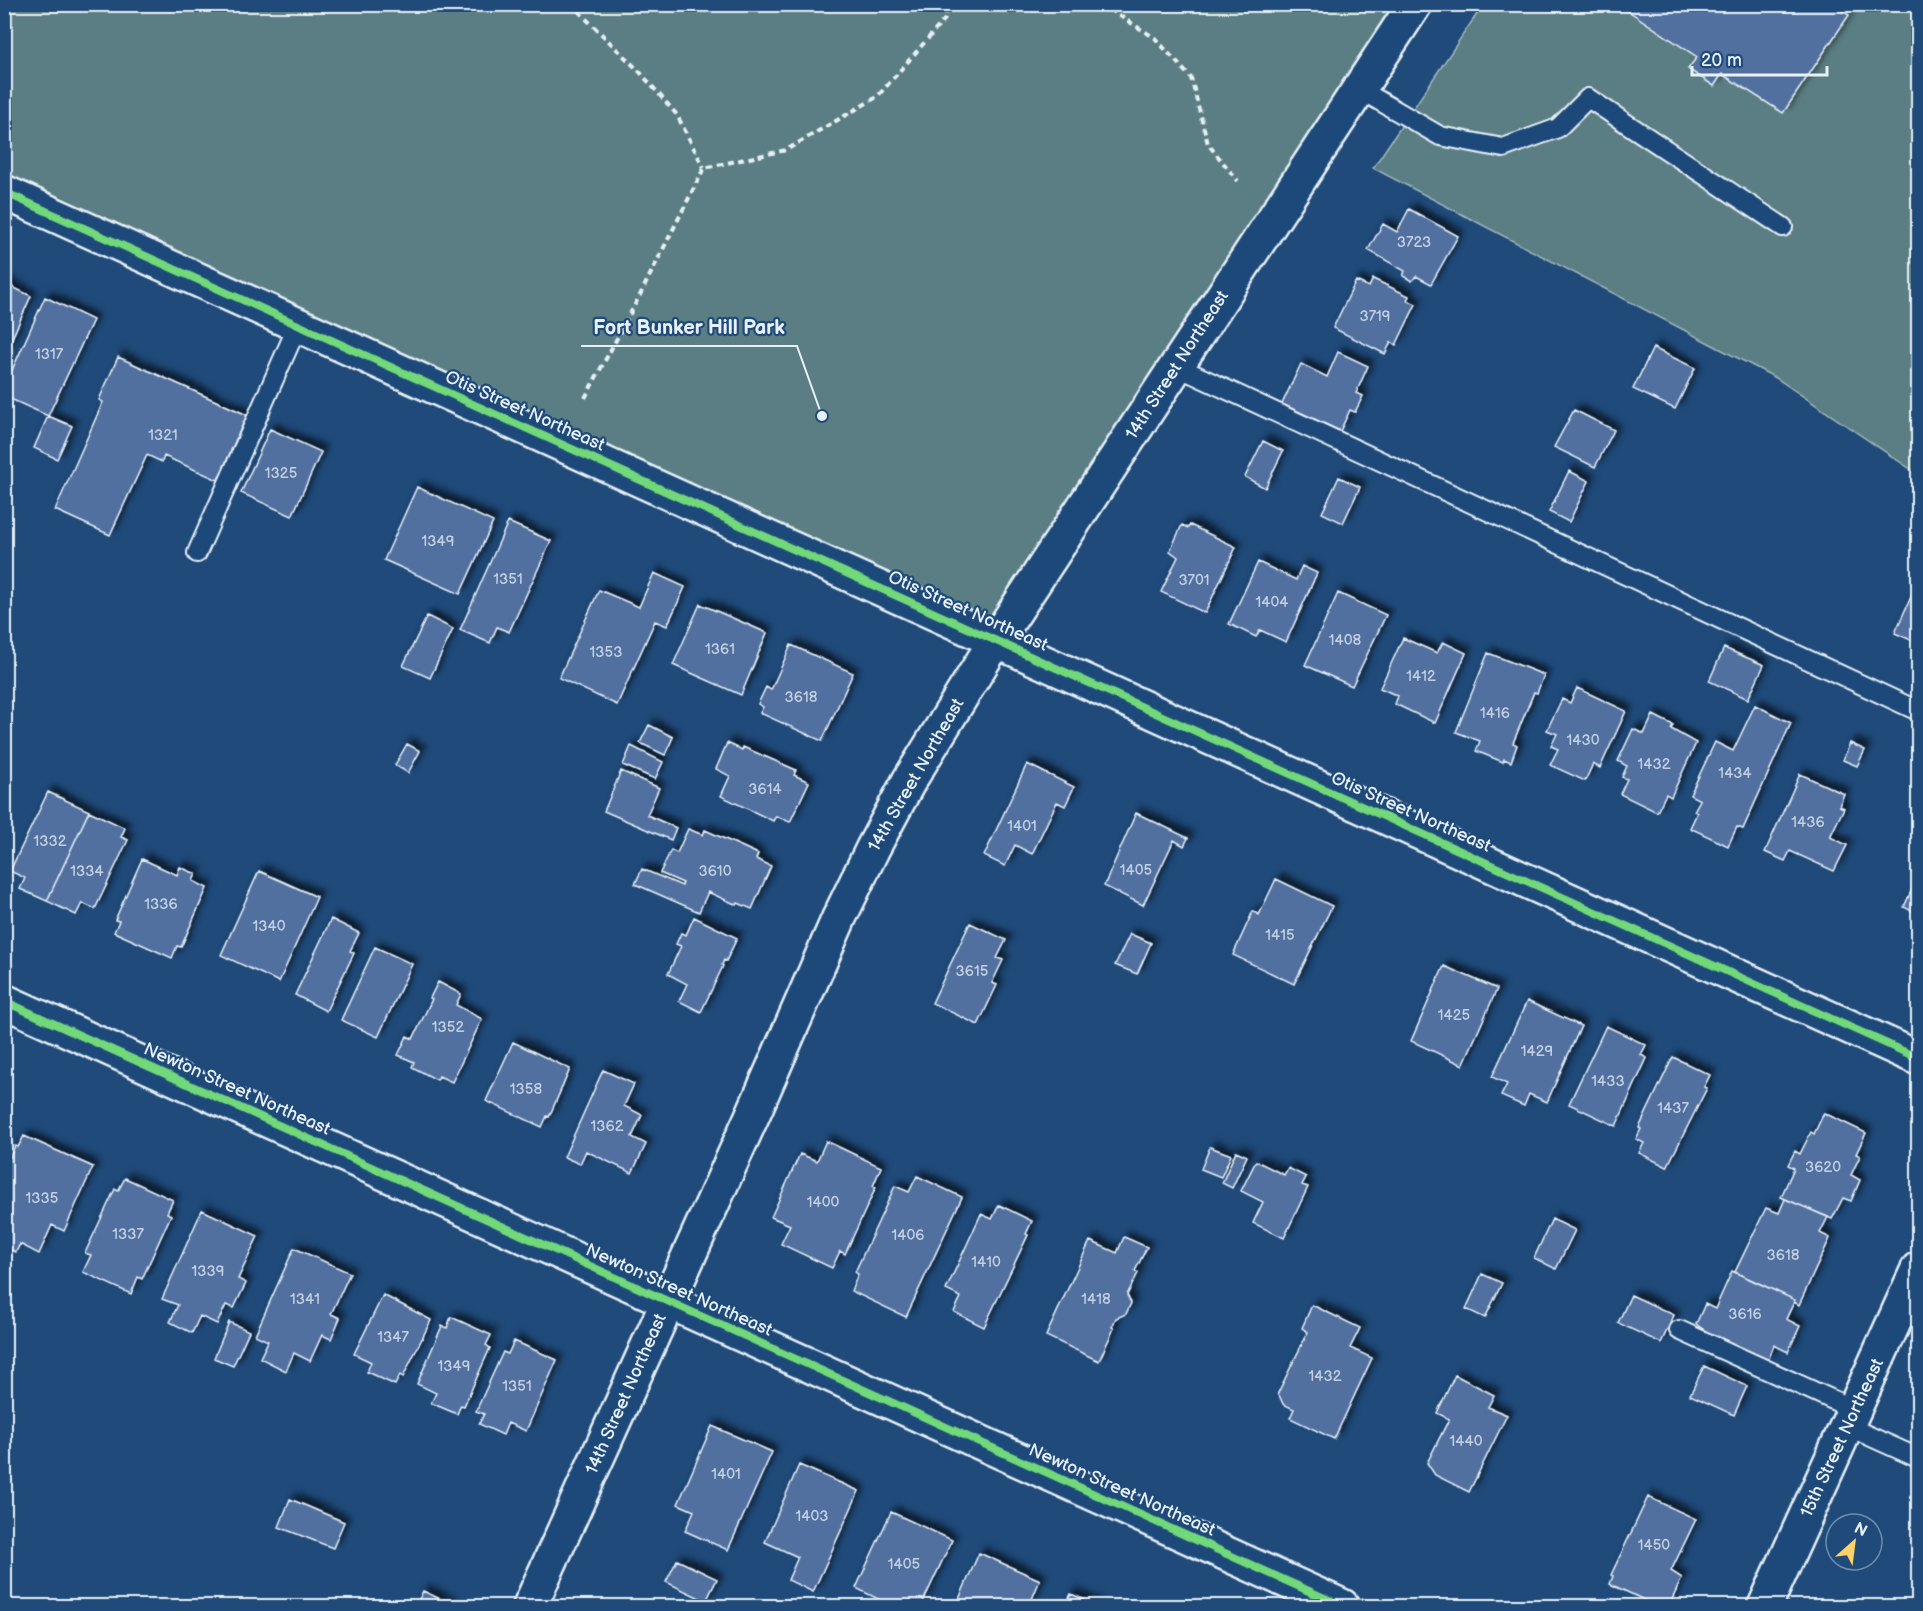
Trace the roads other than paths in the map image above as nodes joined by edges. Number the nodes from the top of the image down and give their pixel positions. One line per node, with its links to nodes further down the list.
1 (1415, 4): 2 (street, 14th Street Northeast)
2 (1359, 89): 4 (lane); 6 (street, 14th Street Northeast)
3 (4, 192): 5 (street, Otis Street Northeast)
4 (1784, 227)
5 (298, 325): 7 (lane); 8 (street, Otis Street Northeast)
6 (1176, 366): 8 (street, 14th Street Northeast); 9 (lane)
7 (197, 553)
8 (996, 640): 11 (street, Otis Street Northeast); 13 (street, 14th Street Northeast)
9 (1918, 711)
10 (4, 1001): 13 (street, Newton Street Northeast)
11 (1918, 1058)
12 (1918, 1269): 15 (street, 15th Street Northeast)
13 (668, 1301): 17 (street, 14th Street Northeast); 18 (street, Newton Street Northeast)
14 (1679, 1330): 15 (lane)
15 (1851, 1418): 16 (lane); 19 (street, 15th Street Northeast)
16 (1918, 1458)
17 (530, 1606)
18 (1342, 1606)
19 (1765, 1606)

